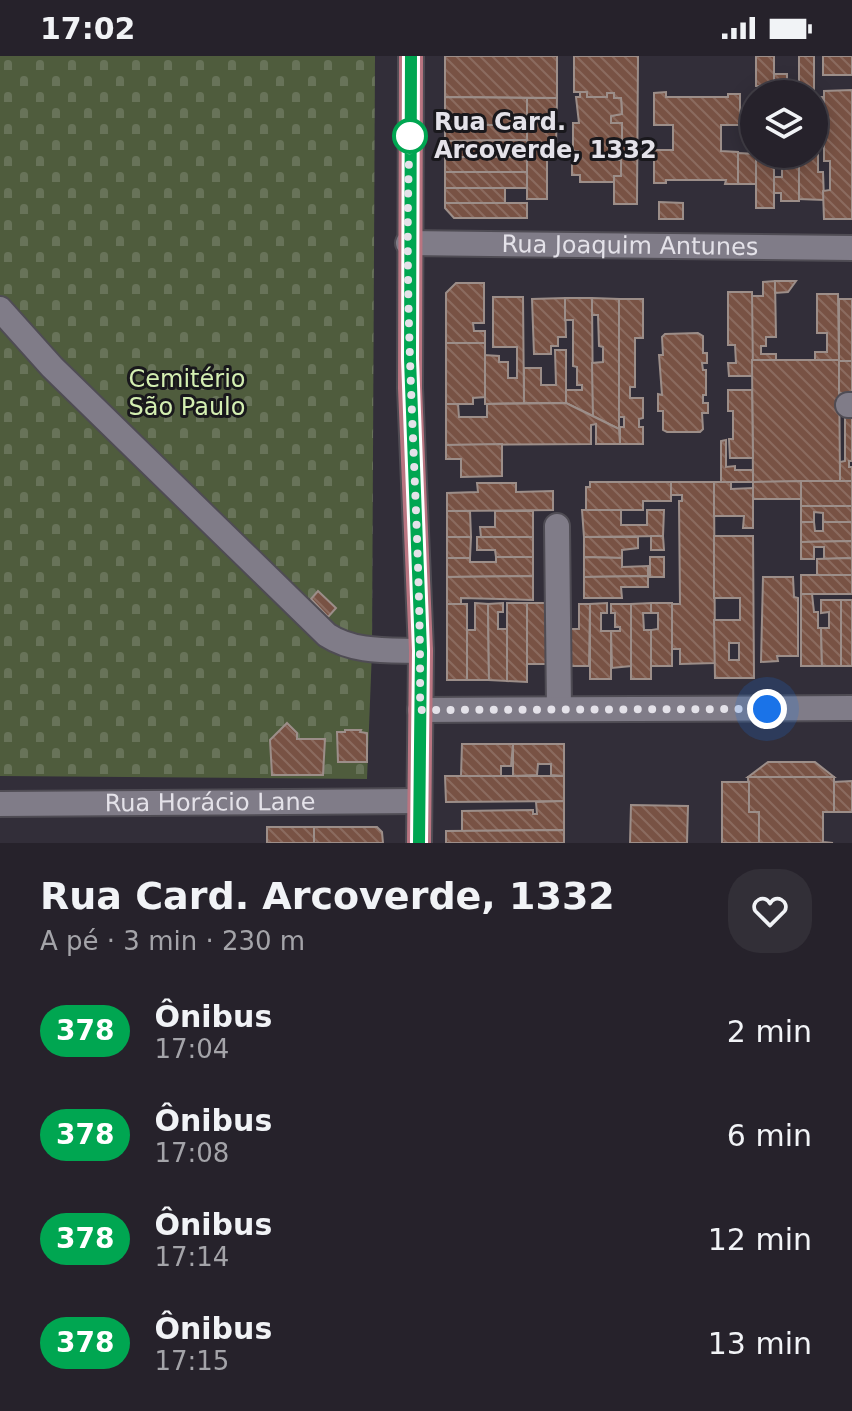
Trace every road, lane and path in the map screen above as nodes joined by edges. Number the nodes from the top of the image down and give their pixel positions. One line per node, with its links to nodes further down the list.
1 (411, 56): 2 (main road)
2 (408, 243): 3 (street, Rua Joaquim Antunes); 6 (main road)
3 (852, 248)
4 (0, 309): 6 (street)
5 (557, 526): 8 (street)
6 (421, 651): 9 (main road)
7 (852, 708): 8 (street)
8 (559, 709): 9 (street)
9 (420, 710): 10 (main road)
10 (419, 801): 11 (street, Rua Horácio Lane); 12 (main road)
11 (0, 804)
12 (419, 843)

